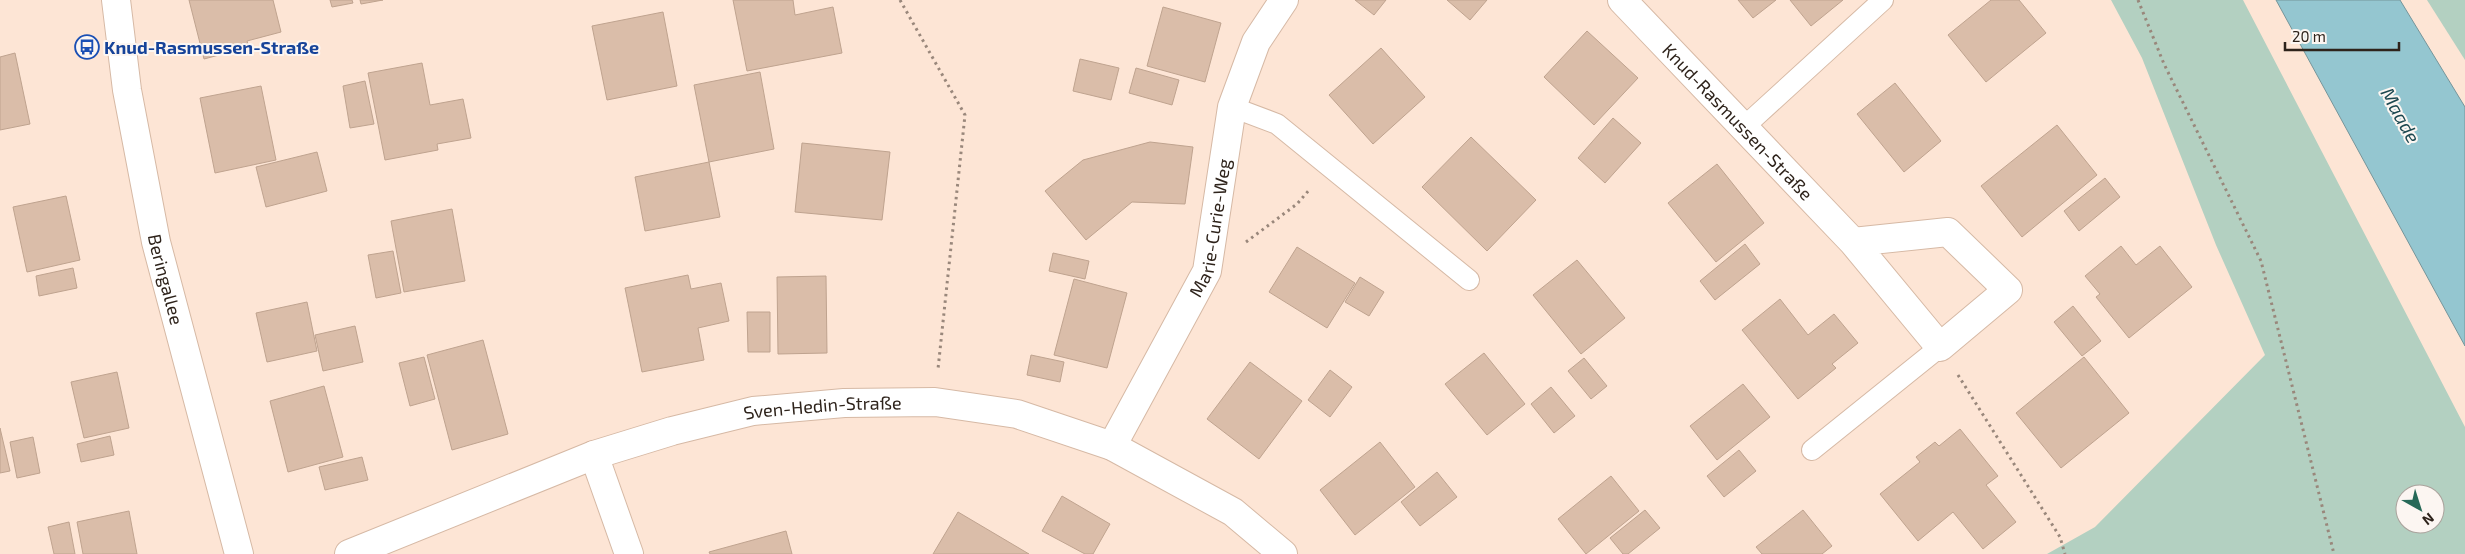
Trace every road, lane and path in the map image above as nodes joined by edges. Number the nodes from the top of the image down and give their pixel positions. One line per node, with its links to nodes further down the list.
1 (116, 0): 18 (street, Beringallee)
2 (900, 0): 14 (path)
3 (1284, 0): 7 (street, Marie-Curie-Weg)
4 (1622, 0): 8 (street, Knud-Rasmussen-Straße)
5 (1883, 0): 8 (lane)
6 (2138, 0): 23 (path)
7 (1232, 107): 9 (lane); 11 (street, Marie-Curie-Weg)
8 (1745, 126): 10 (street, Knud-Rasmussen-Straße)
9 (1329, 165): 11 (path); 12 (lane)
10 (1853, 242): 13 (street, Knud-Rasmussen-Straße); 13 (street)
11 (1207, 271): 15 (street, Marie-Curie-Weg)
12 (1469, 280)
13 (1940, 347): 16 (lane); 22 (path)
14 (935, 402): 15 (street, Sven-Hedin-Straße); 17 (street, Sven-Hedin-Straße)
15 (1112, 446): 21 (street, Sven-Hedin-Straße)
16 (1812, 450)
17 (594, 455): 19 (street, Sven-Hedin-Straße); 20 (street)
18 (240, 554)
19 (348, 554)
20 (629, 554)
21 (1282, 554)
22 (2065, 554)
23 (2334, 554)

